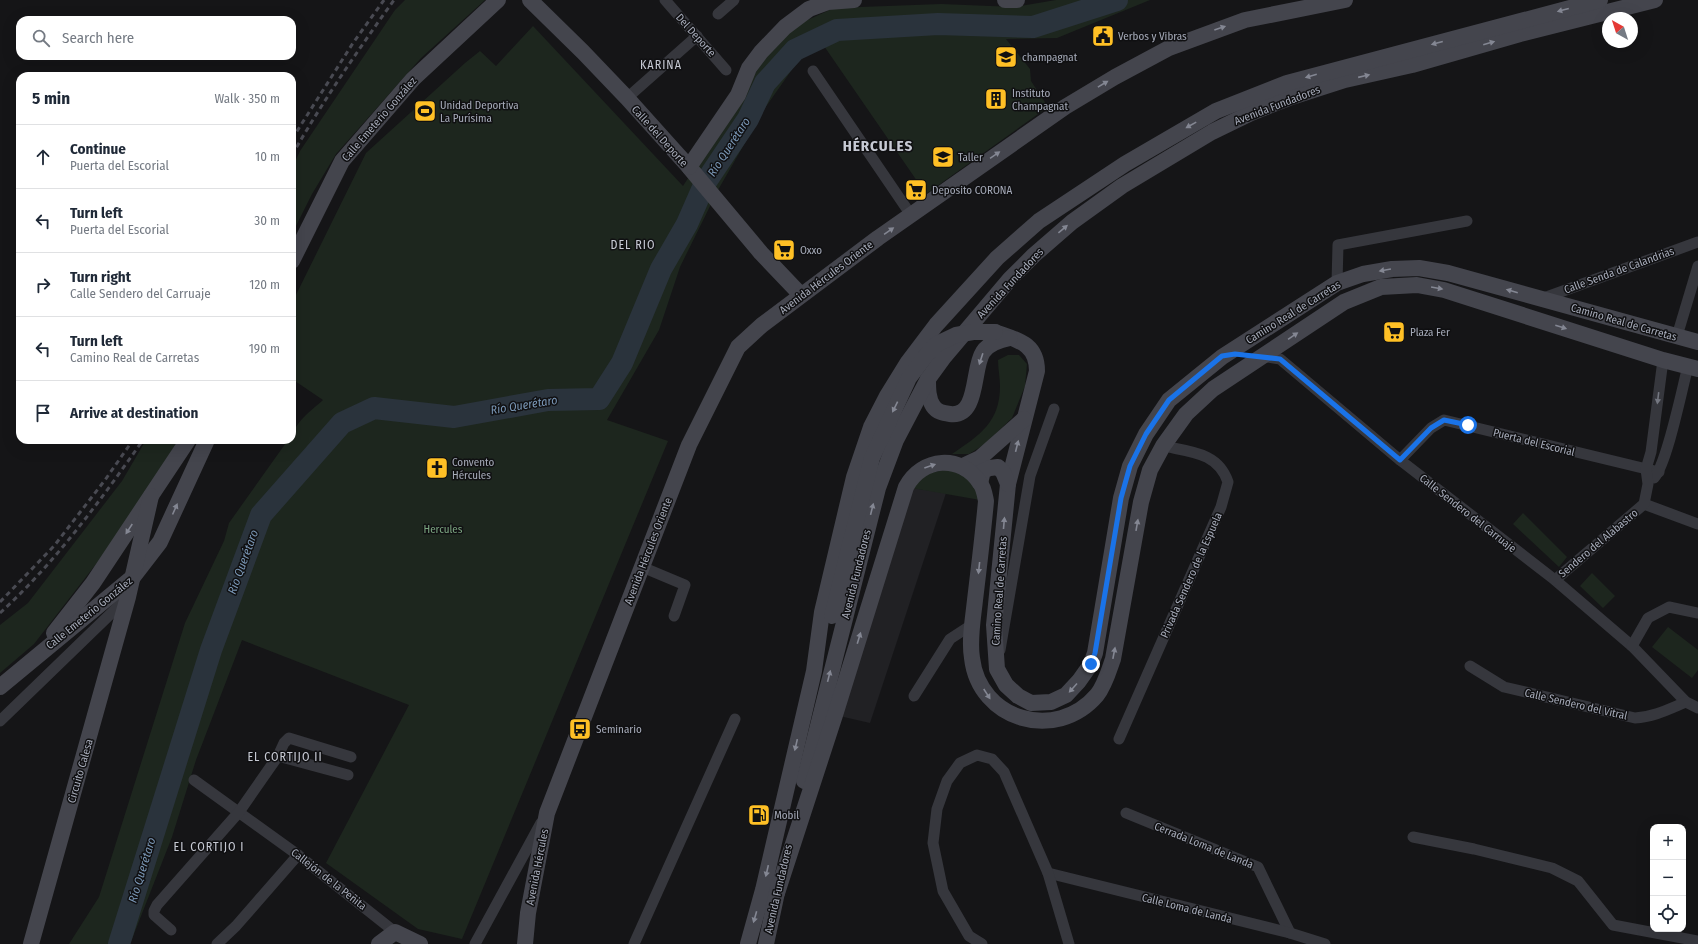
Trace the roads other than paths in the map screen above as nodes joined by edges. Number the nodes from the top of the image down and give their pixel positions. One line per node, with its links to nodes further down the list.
1 (498, 0): 21 (street, Calle Emeterio González)
2 (530, 0): 16 (street, Calle del Deporte)
3 (665, 0): 13 (street, Del Deporte)
4 (734, 0): 12 (street)
5 (854, 0): 11 (street)
6 (1005, 0): 7 (street)
7 (1017, 0)
8 (1345, 0): 18 (street, Avenida Hércules Oriente, one-way to 8)
9 (1600, 0): 66 (street, Avenida Fundadores, one-way to 66)
10 (1655, 0): 37 (street, Avenida Fundadores, one-way to 10)
11 (827, 1): 17 (street)
12 (718, 14)
13 (697, 36): 14 (street, Del Deporte); 16 (street)
14 (726, 70)
15 (813, 70): 18 (street)
16 (627, 98): 17 (street, Calle del Deporte)
17 (691, 170): 24 (street, Calle del Deporte)
18 (911, 215): 24 (street, Avenida Hércules Oriente, one-way to 18)
19 (1467, 221): 23 (street)
20 (1698, 242): 25 (street, Calle Senda de Calandrias)
21 (296, 253)
22 (1698, 266): 28 (street)
23 (1337, 283): 25 (street, Camino Real de Carretas, one-way to 23); 26 (street, Camino Real de Carretas)
24 (801, 295): 55 (street, Avenida Hércules Oriente)
25 (1540, 298): 28 (street, Camino Real de Carretas)
26 (1261, 332): 30 (street); 32 (street, Camino Real de Carretas)
27 (1002, 335): 37 (street, one-way to 37); 39 (street, Camino Real de Carretas); 66 (street, Camino Real de Carretas, one-way to 66, bridge)
28 (1677, 336): 29 (street, Camino Real de Carretas)
29 (1698, 342)
30 (1277, 347): 33 (street, Camino Real de Carretas); 34 (street, Camino Real de Carretas, one-way to 34)
31 (1239, 354): 32 (street, Calle Sendero del Carruaje); 33 (street, Calle Sendero del Carruaje); 36 (street)
32 (1222, 356): 65 (street, Camino Real de Carretas, one-way to 65)
33 (1260, 356): 36 (street, Camino Real de Carretas); 43 (street, Calle Sendero del Carruaje)
34 (1663, 360): 35 (street, Camino Real de Carretas); 45 (street, Sendero del Alabastro, one-way to 45)
35 (1693, 367): 47 (street)
36 (1234, 375): 42 (street, Camino Real de Carretas)
37 (928, 380): 85 (street, Avenida Fundadores, one-way to 37)
38 (1054, 409): 65 (street)
39 (1024, 419): 44 (street); 50 (street, Camino Real de Carretas, one-way to 39)
40 (185, 444): 46 (street, Calle Emeterio González)
41 (205, 444): 48 (street, Calle Emeterio González)
42 (1163, 446): 61 (street, Camino Real de Carretas, one-way to 42); 73 (street, Privada Sendero de la Espuela)
43 (1400, 460): 45 (street, Puerta del Escorial); 57 (street, Calle Sendero del Carruaje)
44 (963, 466): 49 (street, Camino Real de Carretas); 85 (street, one-way to 44)
45 (1646, 469): 47 (street, Puerta del Escorial); 51 (street, Sendero del Alabastro)
46 (167, 471): 48 (street); 52 (street, Calle Emeterio González)
47 (1659, 472): 51 (street)
48 (186, 483): 56 (street, Calle Emeterio González, one-way to 48)
49 (980, 483): 50 (street); 61 (street, Camino Real de Carretas, one-way to 61)
50 (1008, 484): 65 (street, Camino Real de Carretas, one-way to 50)
51 (1648, 484): 53 (street, Sendero del Alabastro)
52 (150, 496): 56 (street, Circuito Calesa); 63 (street, Calle Emeterio González, one-way to 63)
53 (1644, 504): 54 (street); 57 (street, Sendero del Alabastro)
54 (1698, 524)
55 (642, 567): 60 (street); 78 (street, Avenida Hércules Oriente)
56 (133, 578): 58 (street, Circuito Calesa); 63 (street, Calle Emeterio González)
57 (1554, 580): 62 (street, Calle Sendero del Carruaje)
58 (128, 597): 72 (street); 91 (street, Circuito Calesa)
59 (1698, 613): 62 (street)
60 (674, 616)
61 (973, 624): 68 (street)
62 (1632, 646): 69 (street, Calle Sendero del Carruaje)
63 (35, 656): 67 (street, Calle Emeterio González)
64 (1470, 666): 69 (street, Calle Sendero del Vitral)
65 (997, 669)
66 (814, 671): 97 (street, Avenida Fundadores, one-way to 97)
67 (0, 687)
68 (914, 696)
69 (1686, 702): 70 (street, Calle Sendero del Carruaje)
70 (1698, 708)
71 (736, 719): 90 (street)
72 (0, 721)
73 (1119, 739)
74 (278, 756): 75 (street); 76 (street); 79 (street)
75 (350, 757)
76 (348, 775)
77 (194, 780): 79 (street, Callejón de la Peñita)
78 (556, 793): 80 (street, Avenida Hércules)
79 (239, 812): 83 (street, Callejón de la Peñita); 86 (street)
80 (547, 813): 95 (street); 96 (street, Avenida Hércules)
81 (1126, 813): 88 (street, Cerrada Loma de Landa)
82 (1413, 837): 89 (street)
83 (298, 855): 87 (street, Callejón de la Peñita); 92 (street)
84 (1048, 873): 88 (street, Calle Loma de Landa); 99 (street); 100 (street)
85 (777, 893): 98 (street, Avenida Fundadores)
86 (171, 930)
87 (395, 932): 93 (street); 94 (street, Callejón de la Peñita)
88 (1290, 934): 101 (street, Calle Loma de Landa)
89 (1698, 941)
90 (637, 943)
91 (31, 944)
92 (217, 944)
93 (379, 944)
94 (420, 944)
95 (475, 944)
96 (525, 944)
97 (748, 944)
98 (766, 944)
99 (982, 944)
100 (1069, 944)
101 (1325, 944)

